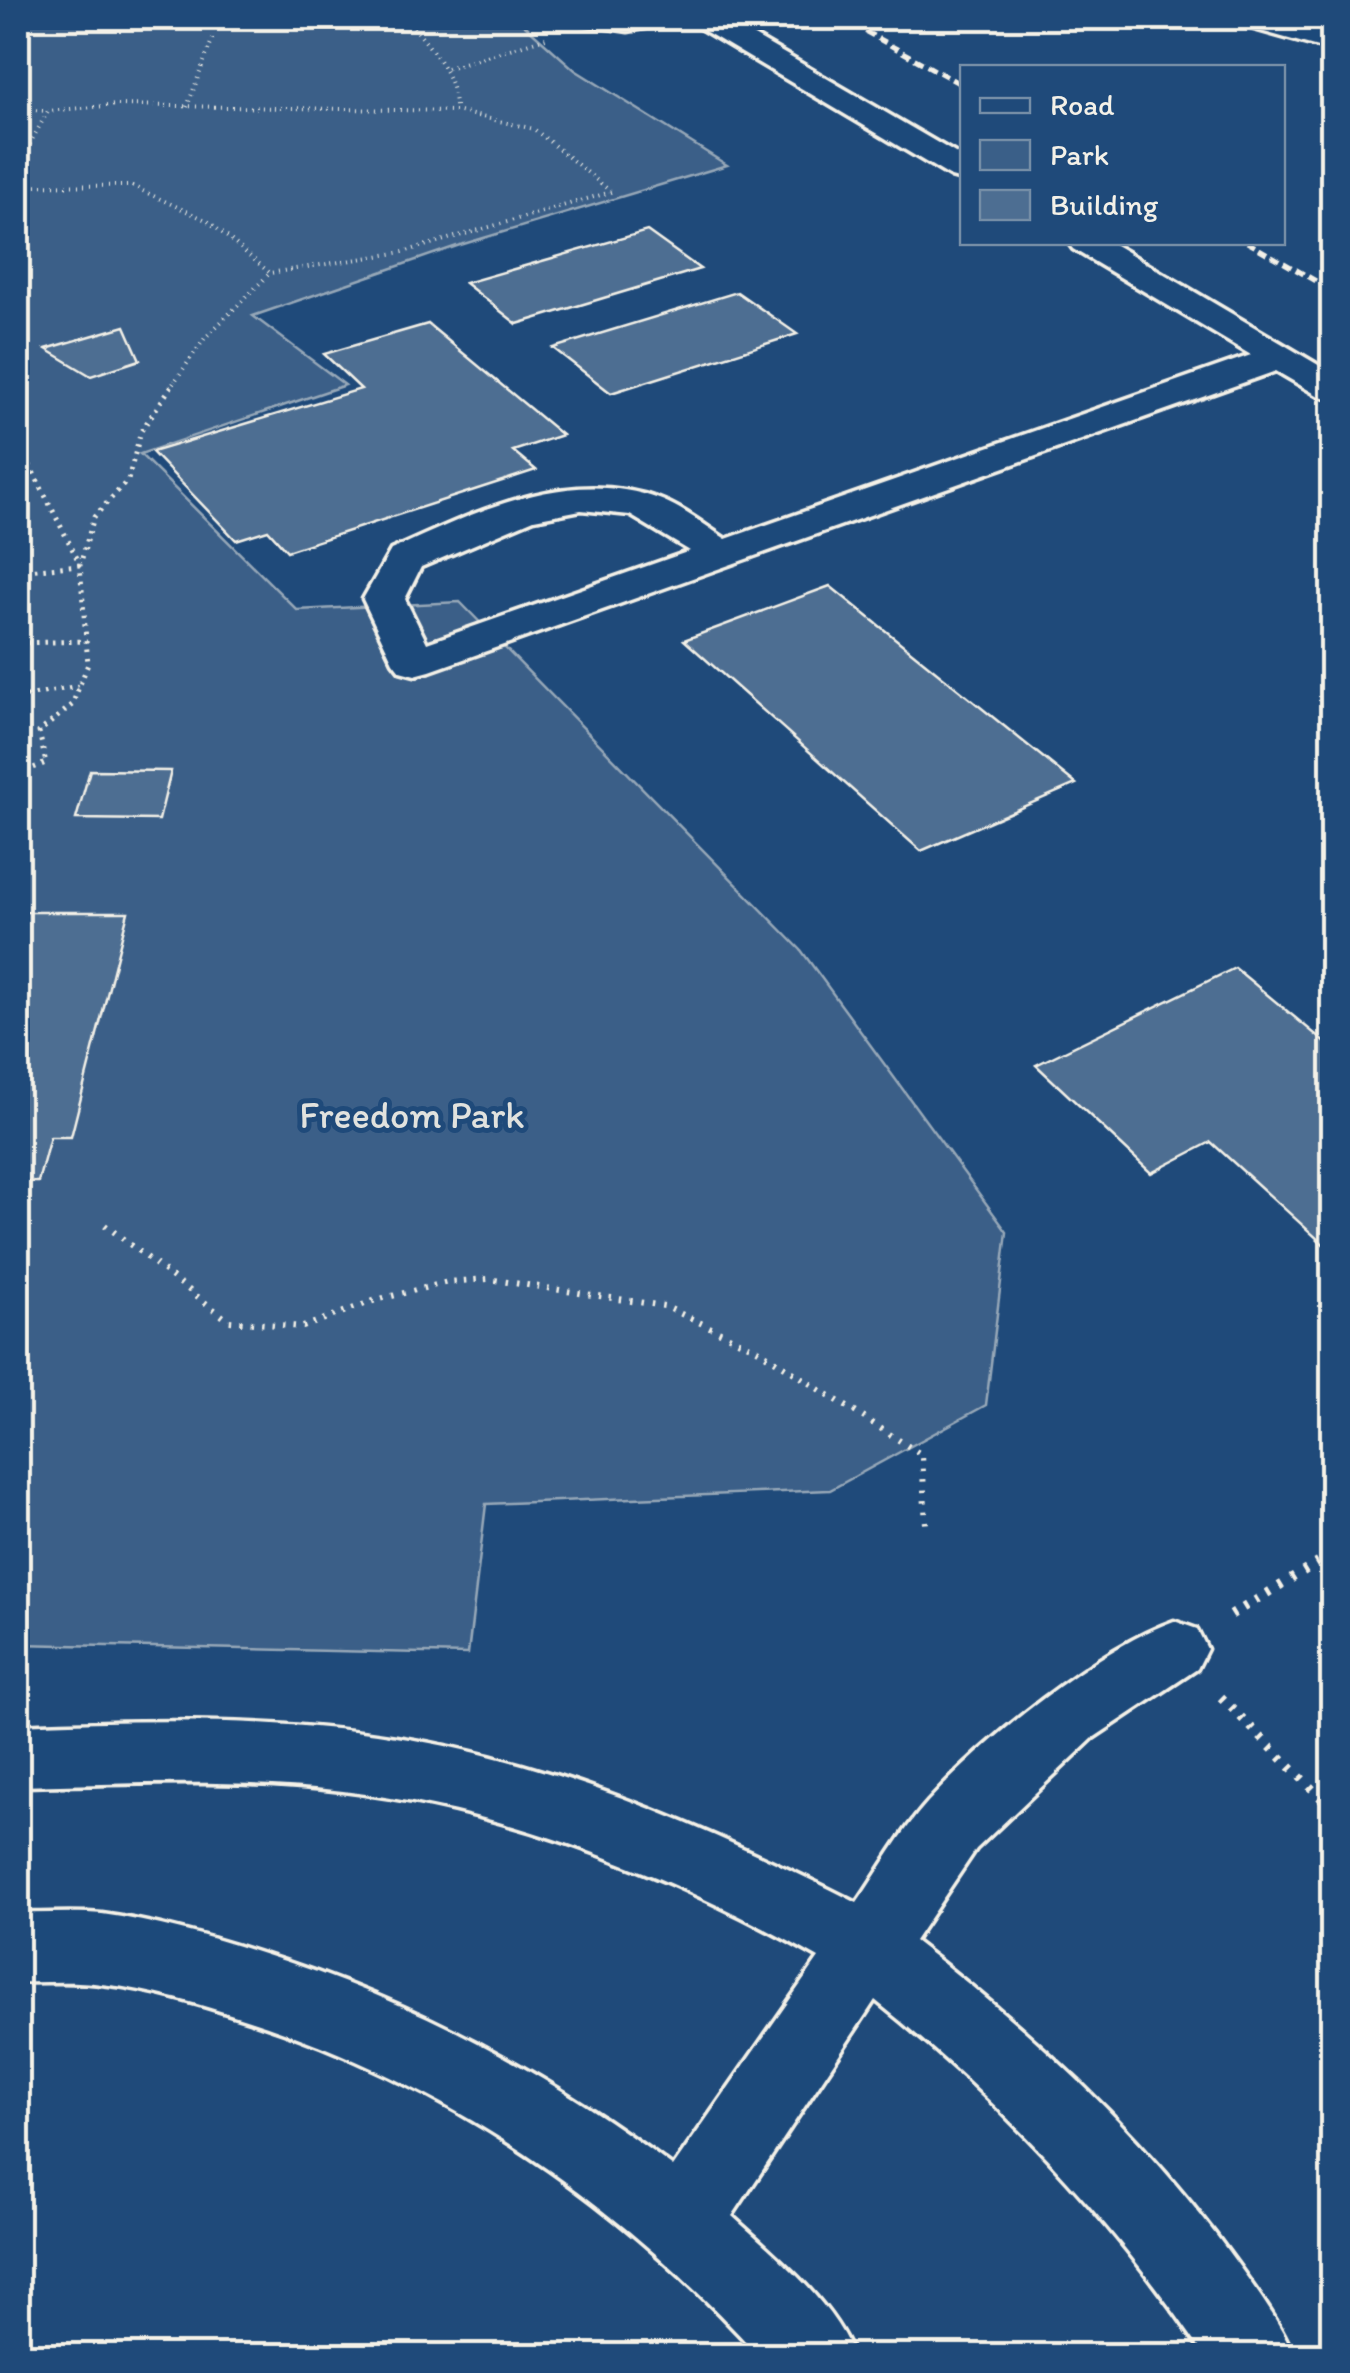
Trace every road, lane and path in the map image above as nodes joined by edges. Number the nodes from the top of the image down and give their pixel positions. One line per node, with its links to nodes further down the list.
1 (406, 18): 8 (path)
2 (657, 18): 5 (street)
3 (703, 18): 14 (street)
4 (1246, 18): 7 (street)
5 (597, 19): 8 (path)
6 (214, 35): 9 (path)
7 (1332, 42)
8 (446, 68): 12 (path)
9 (187, 107): 11 (path); 12 (path)
10 (18, 108): 11 (path)
11 (48, 111): 13 (path)
12 (456, 111): 17 (path)
13 (18, 165)
14 (960, 169)
15 (18, 184): 17 (path)
16 (1090, 245): 18 (street)
17 (270, 272): 22 (path)
18 (1280, 357): 19 (street); 21 (street)
19 (1332, 388)
20 (18, 442): 22 (path)
21 (722, 554): 21 (street)
22 (80, 565): 23 (path); 24 (path)
23 (18, 571)
24 (87, 641): 25 (path); 26 (path)
25 (18, 643)
26 (80, 686): 27 (path); 28 (path)
27 (18, 698)
28 (18, 774)
29 (105, 1225): 30 (path)
30 (926, 1526)
31 (1332, 1554): 32 (path)
32 (1174, 1649): 34 (path); 36 (street)
33 (18, 1755): 36 (street)
34 (1332, 1809)
35 (18, 1948): 37 (street)
36 (868, 1949): 37 (street); 39 (street)
37 (681, 2223): 38 (street)
38 (814, 2356)
39 (1254, 2356)

